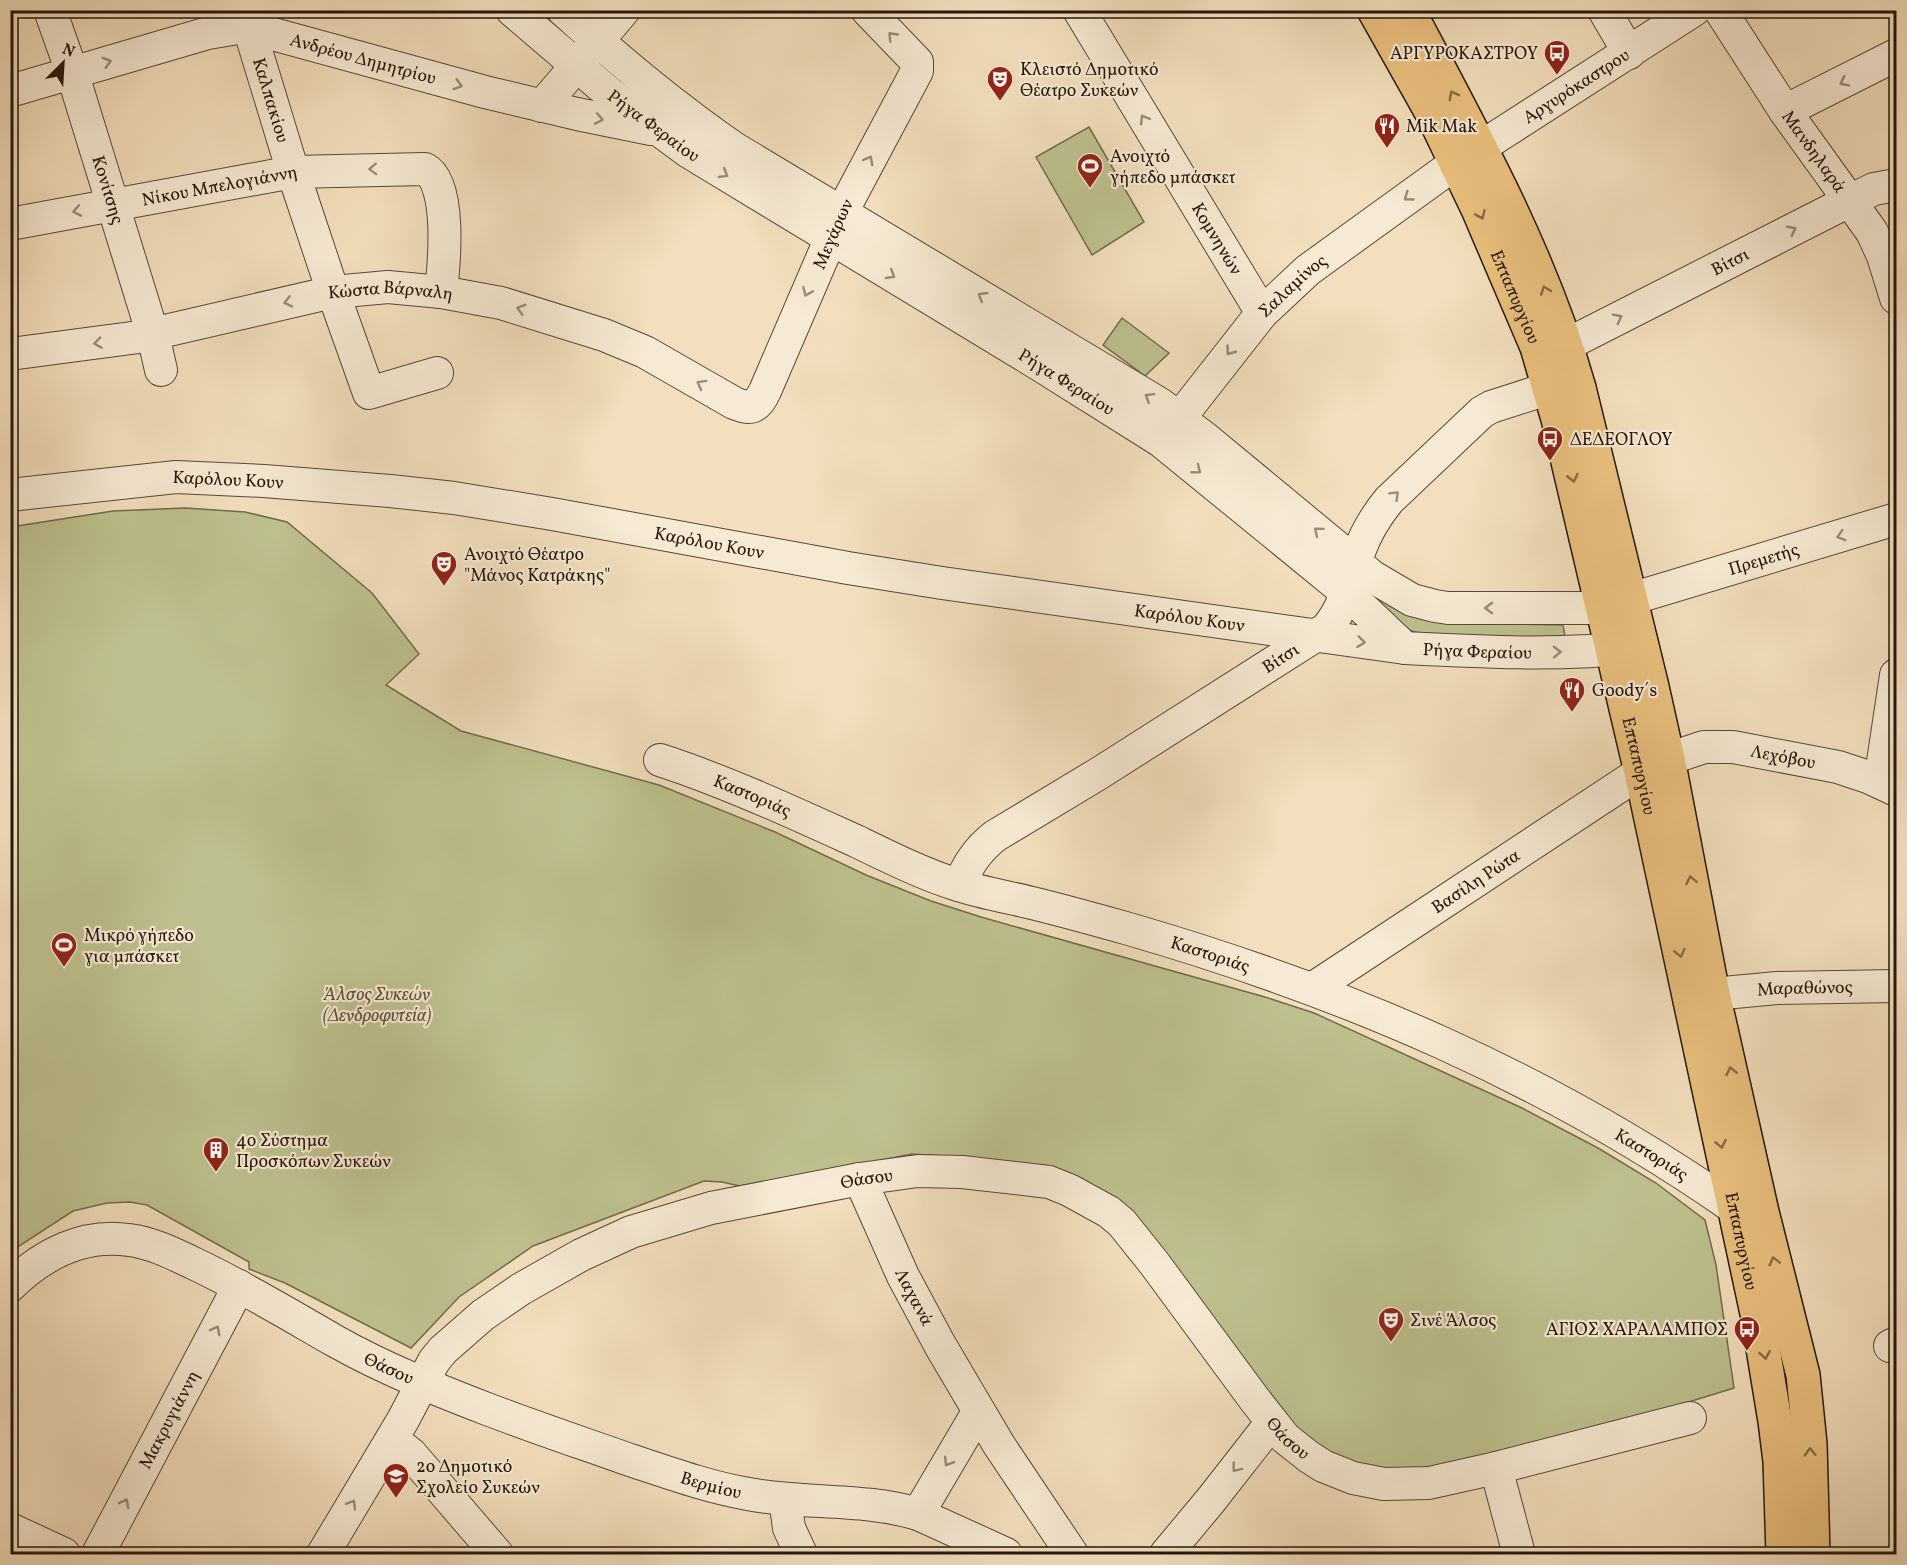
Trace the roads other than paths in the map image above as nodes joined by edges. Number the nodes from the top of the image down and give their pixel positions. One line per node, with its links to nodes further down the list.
1 (50, 10): 17 (street, Κονίτσης)
2 (512, 10): 16 (street, Ρήγα Φεραίου)
3 (562, 10): 13 (street, Ρήγα Φεραίου)
4 (624, 10): 13 (street)
5 (867, 10): 28 (street, Μεγάρων, one-way to 5)
6 (1079, 10): 32 (street, Κομνηνών, one-way to 6)
7 (1374, 10): 22 (main road, Επταπυργίου)
8 (1408, 10): 22 (main road, Επταπυργίου, one-way to 8)
9 (1604, 10): 14 (street)
10 (1694, 10): 14 (street, Αργυρόκαστρου)
11 (1720, 10): 20 (street, Μανδηλαρά)
12 (247, 19): 17 (street, Ανδρέου Δημητρίου, one-way to 12); 19 (street, Ανδρέου Δημητρίου, one-way to 19); 23 (street, Καλπακίου)
13 (597, 41): 16 (street); 28 (street, Ρήγα Φεραίου)
14 (1629, 53): 22 (street, Αργυρόκαστρου)
15 (1896, 56): 20 (street, one-way to 20)
16 (576, 66): 19 (street); 21 (street, Ρήγα Φεραίου)
17 (72, 72): 18 (street, Ανδρέου Δημητρίου); 26 (street, Κονίτσης)
18 (10, 90)
19 (542, 106): 21 (street, Ανδρέου Δημητρίου, one-way to 21)
20 (1785, 111): 25 (street, Μανδηλαρά)
21 (658, 130): 28 (street, Ρήγα Φεραίου, one-way to 28)
22 (1468, 154): 32 (street, Σαλαμίνος, one-way to 32); 34 (main road, Επταπυργίου, one-way to 22); 38 (main road, Επταπυργίου, one-way to 38)
23 (293, 172): 26 (street, Νίκου Μπελογιάννη); 29 (street, Καλπακίου); 30 (street, Νίκου Μπελογιάννη, one-way to 23)
24 (1896, 185): 25 (street, Βίτσι)
25 (1849, 201): 31 (street, Μανδηλαρά); 34 (street, Βίτσι, one-way to 25)
26 (113, 205): 27 (street, Νίκου Μπελογιάννη, one-way to 27); 33 (street, Κονίτσης)
27 (10, 224)
28 (836, 225): 39 (street, Μεγάρων, one-way to 39); 40 (street, Ρήγα Φεραίου)
29 (333, 292): 30 (street, Κώστα Βάρναλη); 33 (street, Κώστα Βάρναλη, one-way to 33); 37 (street, Καλπακίου)
30 (441, 292): 39 (street, Κώστα Βάρναλη, one-way to 30)
31 (1896, 298)
32 (1262, 313): 40 (street, Σαλαμίνος, one-way to 40)
33 (153, 335): 35 (street, Κώστα Βάρναλη, one-way to 35); 36 (street, Κονίτσης)
34 (1566, 345): 46 (main road, Επταπυργίου)
35 (10, 354)
36 (161, 370)
37 (437, 374)
38 (1550, 388): 44 (street, Βίτσι, one-way to 38); 46 (main road, Επταπυργίου, one-way to 46)
39 (753, 407)
40 (1170, 430): 44 (street, Ρήγα Φεραίου, one-way to 40); 45 (street, Ρήγα Φεραίου, one-way to 45)
41 (10, 471): 42 (street)
42 (24, 494): 47 (street, Καρόλου Κουν)
43 (1896, 519): 46 (street, Πρεμετής, one-way to 46)
44 (1355, 562): 45 (street, Βίτσι); 46 (street, Ρήγα Φεραίου, one-way to 44)
45 (1346, 592): 47 (street, Βίτσι); 48 (street, Ρήγα Φεραίου)
46 (1616, 603): 49 (main road, Επταπυργίου)
47 (1317, 636): 48 (street, Καρόλου Κουν, one-way to 48); 54 (street, Βίτσι)
48 (1405, 648): 49 (street, Ρήγα Φεραίου, one-way to 49)
49 (1627, 649): 52 (main road, Επταπυργίου)
50 (1896, 675): 53 (street)
51 (660, 760): 54 (street, Καστοριάς)
52 (1655, 766): 53 (street, Λεχόβου); 56 (street, Βασίλη Ρώτα); 57 (main road, Επταπυργίου, one-way to 52); 59 (main road, Επταπυργίου, one-way to 59)
53 (1888, 786)
54 (958, 885): 56 (street, Καστοριάς)
55 (1896, 986): 57 (street, Μαραθώνος)
56 (1312, 989): 59 (street, Καστοριάς)
57 (1713, 994): 81 (main road, Επταπυργίου, one-way to 57)
58 (860, 1179): 62 (street, Θάσου); 63 (street, Λαχανά); 65 (street, Θάσου)
59 (1734, 1208): 80 (main road, Επταπυργίου, one-way to 80)
60 (10, 1286): 61 (street, Θάσου)
61 (239, 1286): 62 (street, Θάσου); 73 (street, Μακρυγιάννη, one-way to 61)
62 (422, 1383): 66 (street); 68 (street, Βερμίου)
63 (978, 1412): 69 (street, one-way to 69); 71 (street, Λαχανά)
64 (1690, 1418): 67 (street, Θάσου)
65 (1272, 1422): 67 (street, Θάσου); 78 (street, one-way to 78)
66 (392, 1439): 74 (street, one-way to 66); 75 (street)
67 (1496, 1468): 79 (street)
68 (785, 1499): 69 (street, Βερμίου); 76 (street)
69 (918, 1514): 77 (street, Βερμίου)
70 (10, 1529): 72 (street)
71 (1069, 1553)
72 (64, 1554)
73 (98, 1554)
74 (323, 1554)
75 (496, 1554)
76 (801, 1554)
77 (1006, 1554)
78 (1166, 1554)
79 (1519, 1554)
80 (1783, 1554)
81 (1813, 1554)

